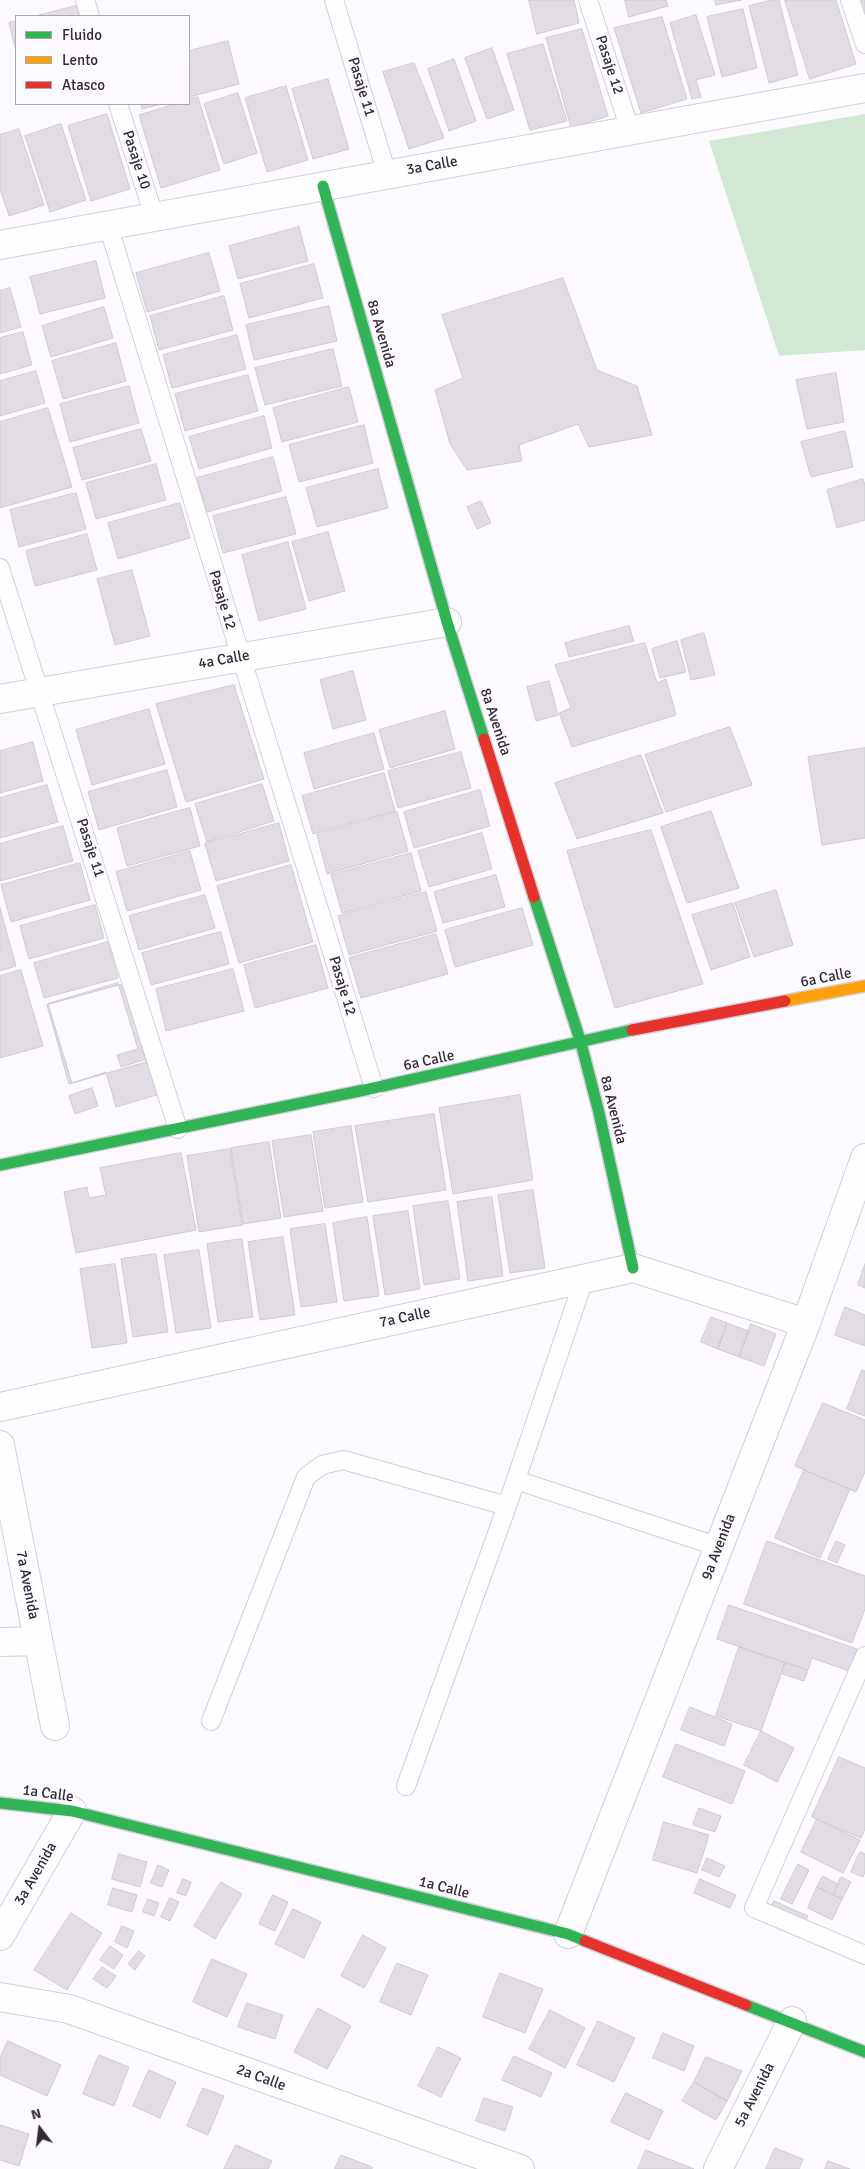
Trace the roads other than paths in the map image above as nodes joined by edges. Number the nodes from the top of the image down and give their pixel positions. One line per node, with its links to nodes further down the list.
1 (85, 0): 5 (lane)
2 (334, 0): 10 (lane, Pasaje 11)
3 (588, 0): 9 (lane, Pasaje 12)
4 (850, 0): 6 (lane)
5 (90, 15)
6 (865, 44)
7 (865, 88): 9 (street, 3a Calle)
8 (118, 105): 12 (lane, Pasaje 10)
9 (630, 130): 10 (street, 3a Calle)
10 (387, 174): 11 (street, 3a Calle)
11 (323, 186): 12 (street, 3a Calle); 16 (street, 8a Avenida)
12 (154, 216): 13 (street, 3a Calle)
13 (108, 225): 14 (street, 3a Calle); 17 (lane, Pasaje 12)
14 (0, 244)
15 (0, 568): 18 (lane, Pasaje 11)
16 (447, 622): 17 (street, 4a Calle); 21 (street, 8a Avenida)
17 (240, 657): 18 (street, 4a Calle); 22 (lane, Pasaje 12)
18 (40, 692): 19 (street, 4a Calle); 23 (lane, Pasaje 11)
19 (0, 698)
20 (865, 986): 21 (street, 6a Calle)
21 (581, 1043): 22 (street, 6a Calle); 27 (street, 8a Avenida)
22 (374, 1088): 23 (street, 6a Calle)
23 (178, 1129): 25 (street, 6a Calle)
24 (865, 1158): 26 (street, 9a Avenida)
25 (0, 1165)
26 (859, 1193): 29 (street, 9a Avenida)
27 (633, 1268): 28 (street, 7a Calle); 29 (street)
28 (584, 1279): 30 (street, 7a Calle); 32 (lane)
29 (806, 1323): 34 (street, 9a Avenida)
30 (0, 1406)
31 (0, 1445): 35 (street, 7a Avenida)
32 (516, 1480): 33 (lane); 34 (lane)
33 (507, 1506): 38 (lane); 40 (lane)
34 (719, 1547): 43 (street, 9a Avenida)
35 (38, 1641): 36 (street); 39 (street, 7a Avenida)
36 (0, 1642)
37 (865, 1656): 45 (lane)
38 (212, 1721)
39 (54, 1726)
40 (406, 1786)
41 (0, 1803): 42 (street, 1a Calle)
42 (72, 1812): 43 (street, 1a Calle); 44 (street, 3a Avenida)
43 (568, 1934): 47 (street, 1a Calle)
44 (0, 1936)
45 (865, 1955)
46 (0, 1997): 49 (street, 2a Calle)
47 (792, 2021): 48 (street, 1a Calle); 50 (street, 5a Avenida)
48 (865, 2052)
49 (520, 2169)
50 (718, 2169)

